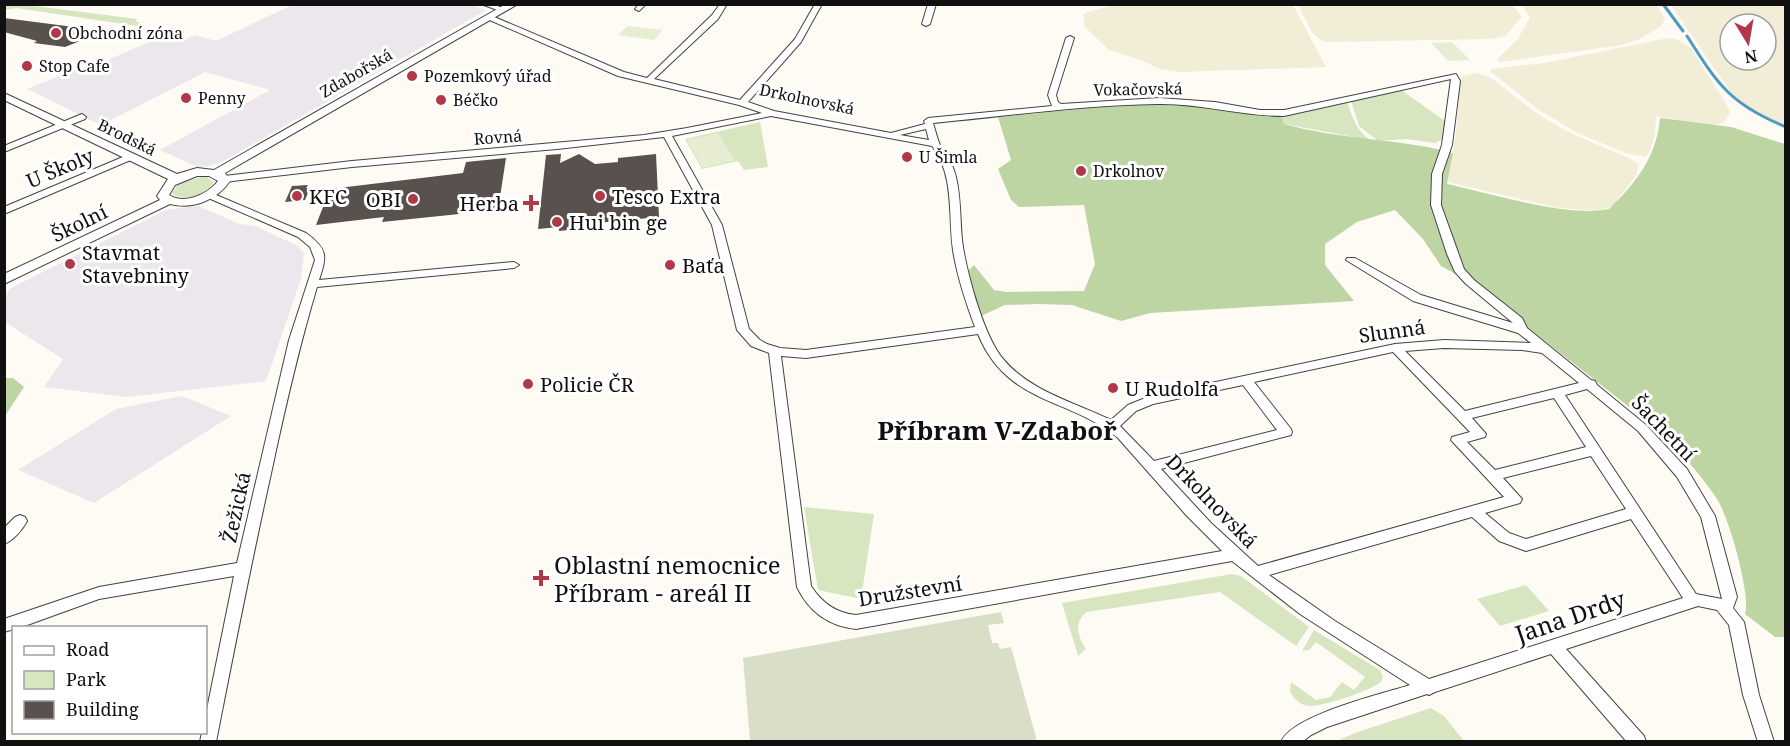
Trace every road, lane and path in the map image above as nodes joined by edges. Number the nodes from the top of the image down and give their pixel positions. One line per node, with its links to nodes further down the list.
1 (484, 4): 6 (street)
2 (514, 4): 6 (street, Zdabořská)
3 (724, 4): 10 (street)
4 (819, 4): 12 (street)
5 (932, 4): 8 (street)
6 (503, 10): 7 (street, Zdabořská)
7 (489, 18): 10 (street, Drkolnovská); 23 (street, Zdabořská)
8 (926, 24)
9 (1070, 38): 13 (street)
10 (649, 80): 12 (street, Drkolnovská)
11 (4, 96): 17 (street, Brodská)
12 (742, 103): 14 (street, Drkolnovská)
13 (1059, 107): 16 (street, Vokačovská); 33 (street, Vokačovská)
14 (772, 113): 18 (street, Rovná); 19 (street, Drkolnovská)
15 (82, 117): 17 (street, Brodská)
16 (929, 123): 19 (street, Vokačovská); 20 (street)
17 (64, 124): 21 (street, Brodská); 22 (street, Brodská)
18 (666, 133): 23 (street, Rovná); 35 (street)
19 (888, 134): 20 (street, Drkolnovská)
20 (935, 144): 32 (street, Drkolnovská)
21 (4, 149)
22 (130, 157): 24 (street, Brodská); 27 (street, U Školy)
23 (221, 176): 24 (street); 25 (street)
24 (177, 179): 26 (street)
25 (209, 195): 26 (street); 31 (street, Žežická)
26 (169, 200): 30 (street, Školní)
27 (4, 211)
28 (1351, 260): 33 (street)
29 (514, 265): 31 (street)
30 (4, 280)
31 (314, 284): 50 (street, Žežická)
32 (982, 330): 35 (street); 41 (street, Drkolnovská)
33 (1522, 330): 36 (street, Šachetní)
34 (1395, 348): 36 (street, Slunná); 37 (street, Slunná); 40 (street)
35 (774, 350): 49 (street, Družstevní)
36 (1546, 350): 38 (street, Šachetní)
37 (1245, 379): 41 (street, Slunná); 43 (street)
38 (1591, 384): 39 (street); 53 (street, Šachetní)
39 (1557, 393): 40 (street); 42 (street)
40 (1462, 416): 44 (street)
41 (1112, 426): 43 (street, Drkolnovská)
42 (1594, 450): 44 (street); 46 (street)
43 (1152, 466): 49 (street, Drkolnovská)
44 (1492, 476): 45 (street)
45 (1475, 511): 46 (street); 51 (street)
46 (1635, 512): 52 (street)
47 (20, 521): 48 (street)
48 (4, 538)
49 (1235, 555): 51 (street, Drkolnovská)
50 (243, 568): 54 (street); 57 (street, Žežická)
51 (1256, 573): 56 (street, Drkolnovská)
52 (1692, 600): 53 (street, Jana Drdy); 55 (street, Jana Drdy)
53 (1726, 608): 60 (street)
54 (4, 626)
55 (1554, 647): 56 (street, Jana Drdy); 59 (street)
56 (1429, 688): 58 (street, Jana Drdy)
57 (208, 741)
58 (1289, 741)
59 (1638, 741)
60 (1766, 741)

